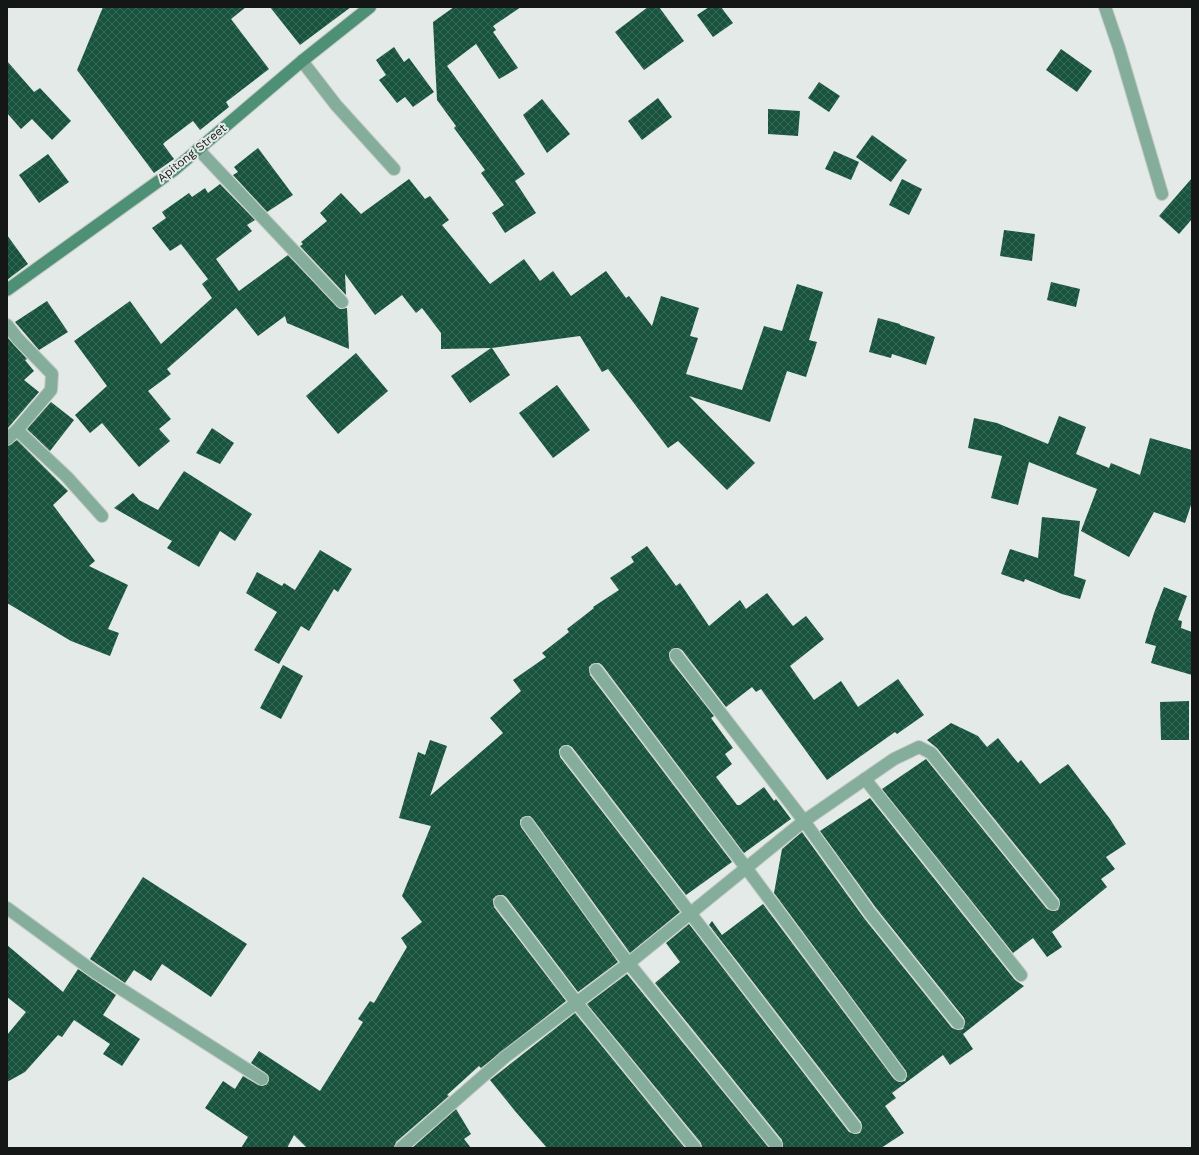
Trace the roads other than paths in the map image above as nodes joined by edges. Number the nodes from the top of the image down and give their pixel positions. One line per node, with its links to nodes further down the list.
1 (370, 7): 3 (street, Apitong Street)
2 (1105, 7): 6 (street)
3 (302, 61): 4 (street, Apitong Street); 5 (street)
4 (198, 149): 7 (street, Apitong Street); 8 (street)
5 (394, 169)
6 (1162, 194)
7 (7, 290)
8 (342, 302)
9 (7, 325): 10 (street)
10 (17, 430): 11 (street); 12 (street)
11 (7, 439)
12 (102, 516)
13 (676, 655): 17 (street)
14 (596, 670): 19 (street)
15 (566, 752): 23 (street)
16 (865, 779): 17 (street); 21 (street); 25 (street)
17 (804, 822): 19 (street); 27 (street)
18 (528, 823): 24 (street)
19 (748, 869): 23 (street); 28 (street)
20 (500, 902): 26 (street)
21 (1053, 904)
22 (7, 908): 29 (street)
23 (690, 914): 24 (street); 30 (street)
24 (629, 963): 26 (street); 31 (street)
25 (1021, 975)
26 (576, 1002): 32 (street); 33 (street)
27 (958, 1023)
28 (900, 1075)
29 (262, 1079)
30 (855, 1127)
31 (776, 1145)
32 (401, 1148)
33 (695, 1148)

